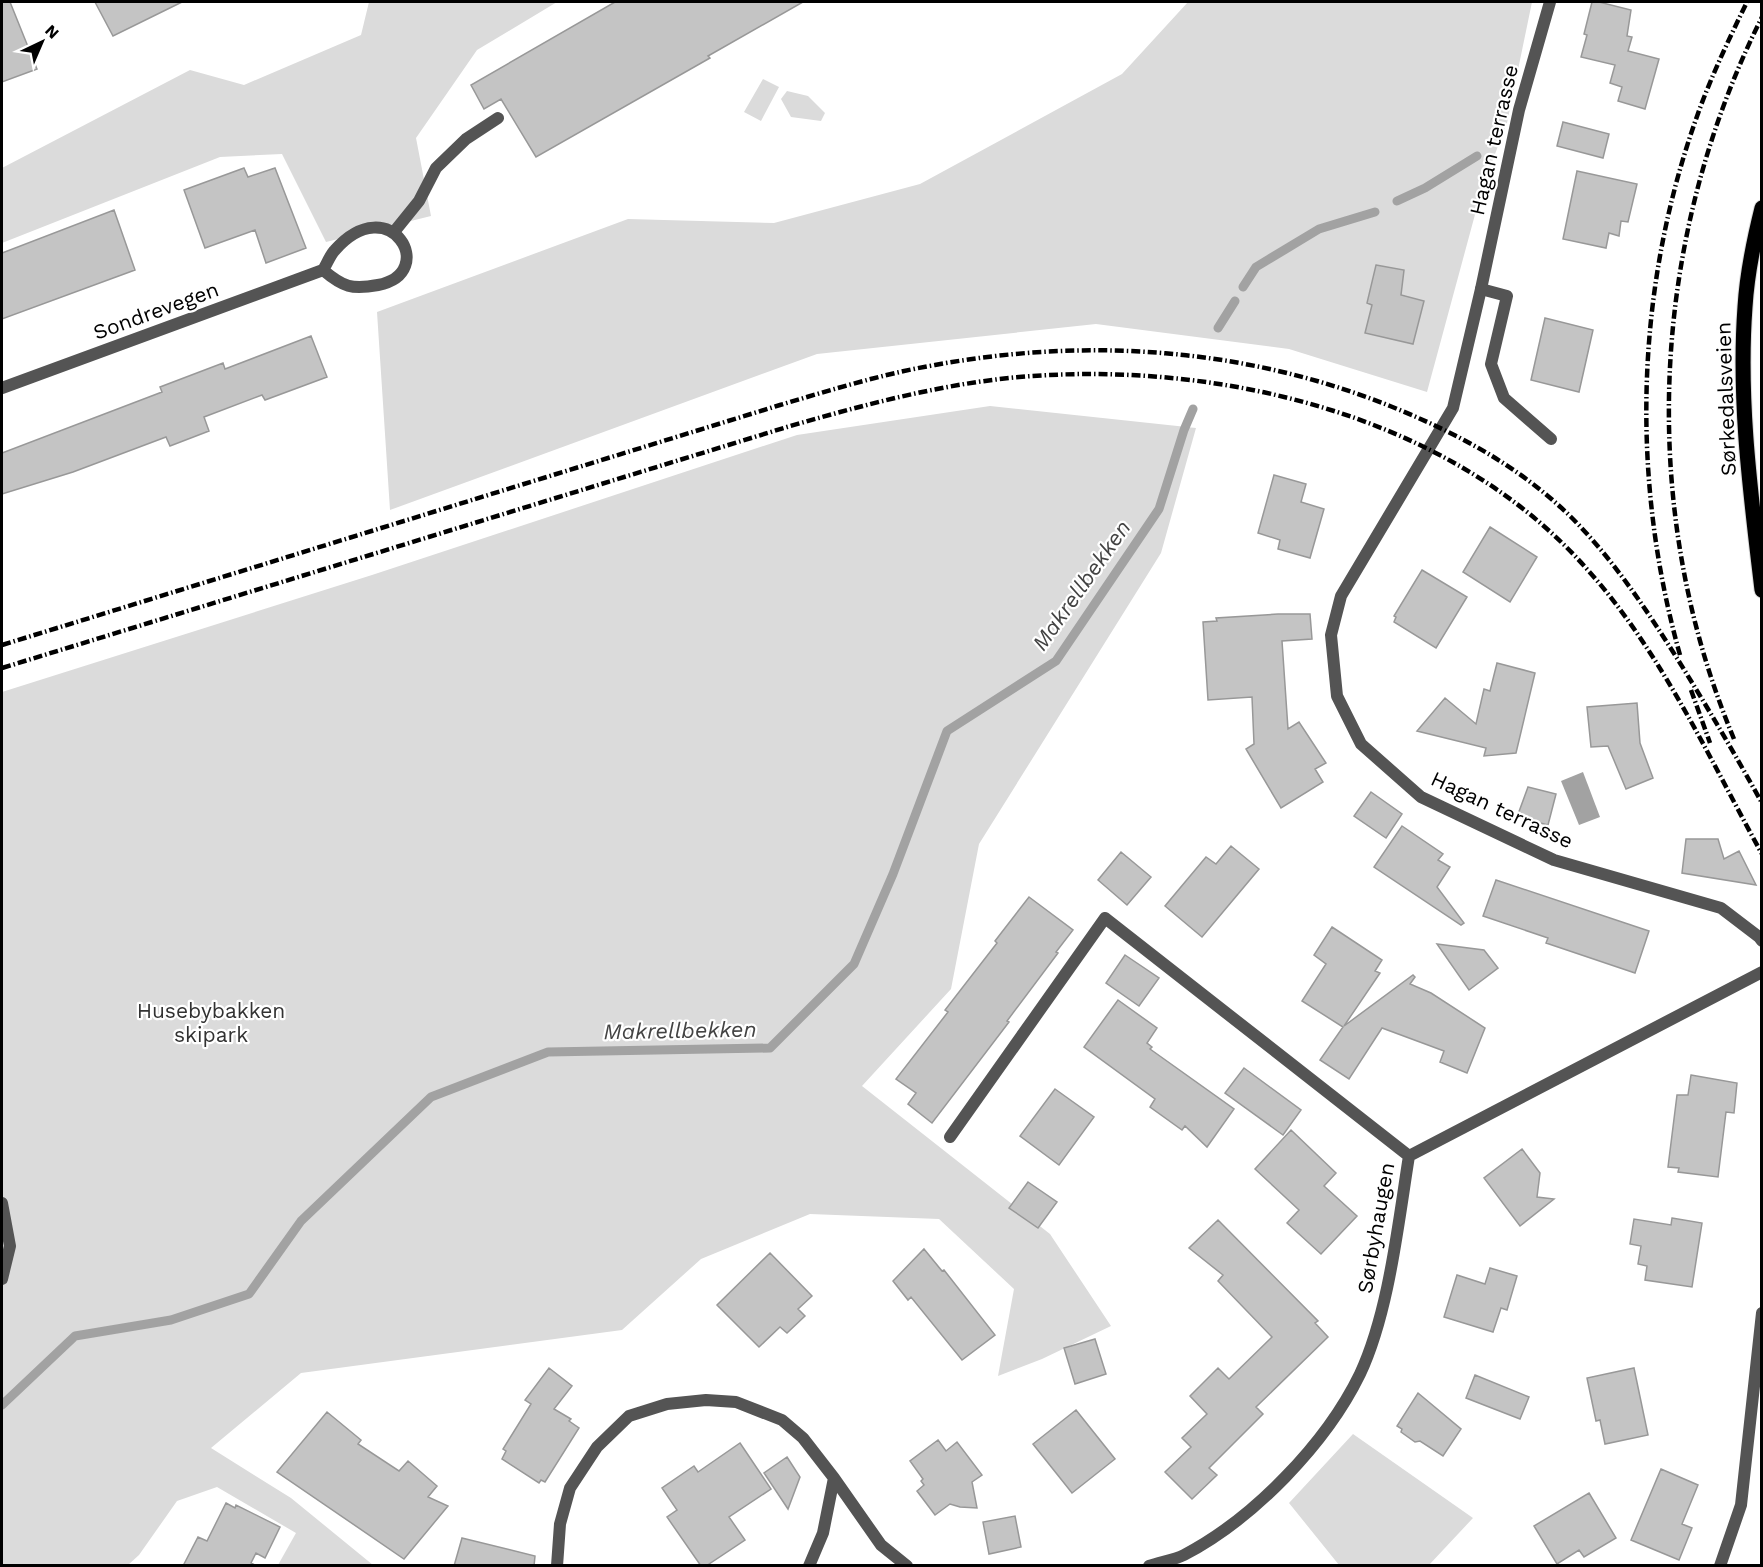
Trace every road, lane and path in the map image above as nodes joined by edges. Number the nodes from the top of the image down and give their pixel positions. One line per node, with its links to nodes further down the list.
1 (1550, 2): 6 (street, Hagan terrasse)
2 (498, 118): 4 (street)
3 (1761, 208): 9 (main road, Sørkedalsveien)
4 (394, 232): 5 (street); 5 (street)
5 (323, 270): 7 (street, Sondrevegen)
6 (1481, 290): 8 (street); 10 (street, Hagan terrasse)
7 (2, 388)
8 (1551, 439)
9 (1761, 590)
10 (1761, 941)
11 (1761, 972): 13 (street, Sørbyhaugen)
12 (950, 1137): 13 (street)
13 (1408, 1156): 21 (street, Sørbyhaugen)
14 (2, 1203): 15 (street)
15 (2, 1279)
16 (1761, 1312): 22 (street)
17 (834, 1478): 18 (street); 19 (street); 20 (street)
18 (557, 1566)
19 (809, 1566)
20 (907, 1566)
21 (1149, 1566)
22 (1720, 1566)

